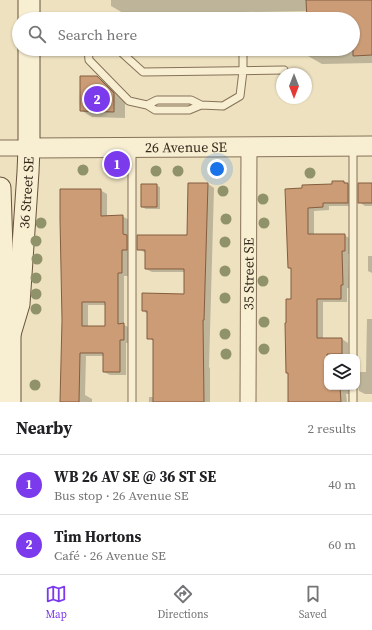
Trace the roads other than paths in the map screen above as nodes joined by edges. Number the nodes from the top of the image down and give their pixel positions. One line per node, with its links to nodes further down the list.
1 (29, 0): 2 (main road)
2 (29, 12)
3 (29, 56): 14 (main road, 36 Street SE)
4 (89, 56): 8 (lane)
5 (125, 56): 8 (lane)
6 (243, 56): 8 (lane)
7 (276, 70): 8 (lane)
8 (243, 71)
9 (352, 146): 10 (street, 26 Avenue SE); 12 (street, 26 Avenue SE); 18 (lane)
10 (372, 146)
11 (132, 147): 12 (street, 26 Avenue SE); 14 (street, 26 Avenue SE); 21 (lane)
12 (249, 147): 22 (street, 35 Street SE)
13 (0, 148): 14 (street, 26 Avenue SE)
14 (29, 148): 17 (main road, 36 Street SE)
15 (0, 188): 16 (main road, 36 Street SE)
16 (1, 238): 17 (main road, 36 Street SE)
17 (6, 323): 20 (main road, 36 Street SE)
18 (353, 354)
19 (353, 390): 23 (lane)
20 (10, 402)
21 (132, 402)
22 (248, 402)
23 (353, 402)

